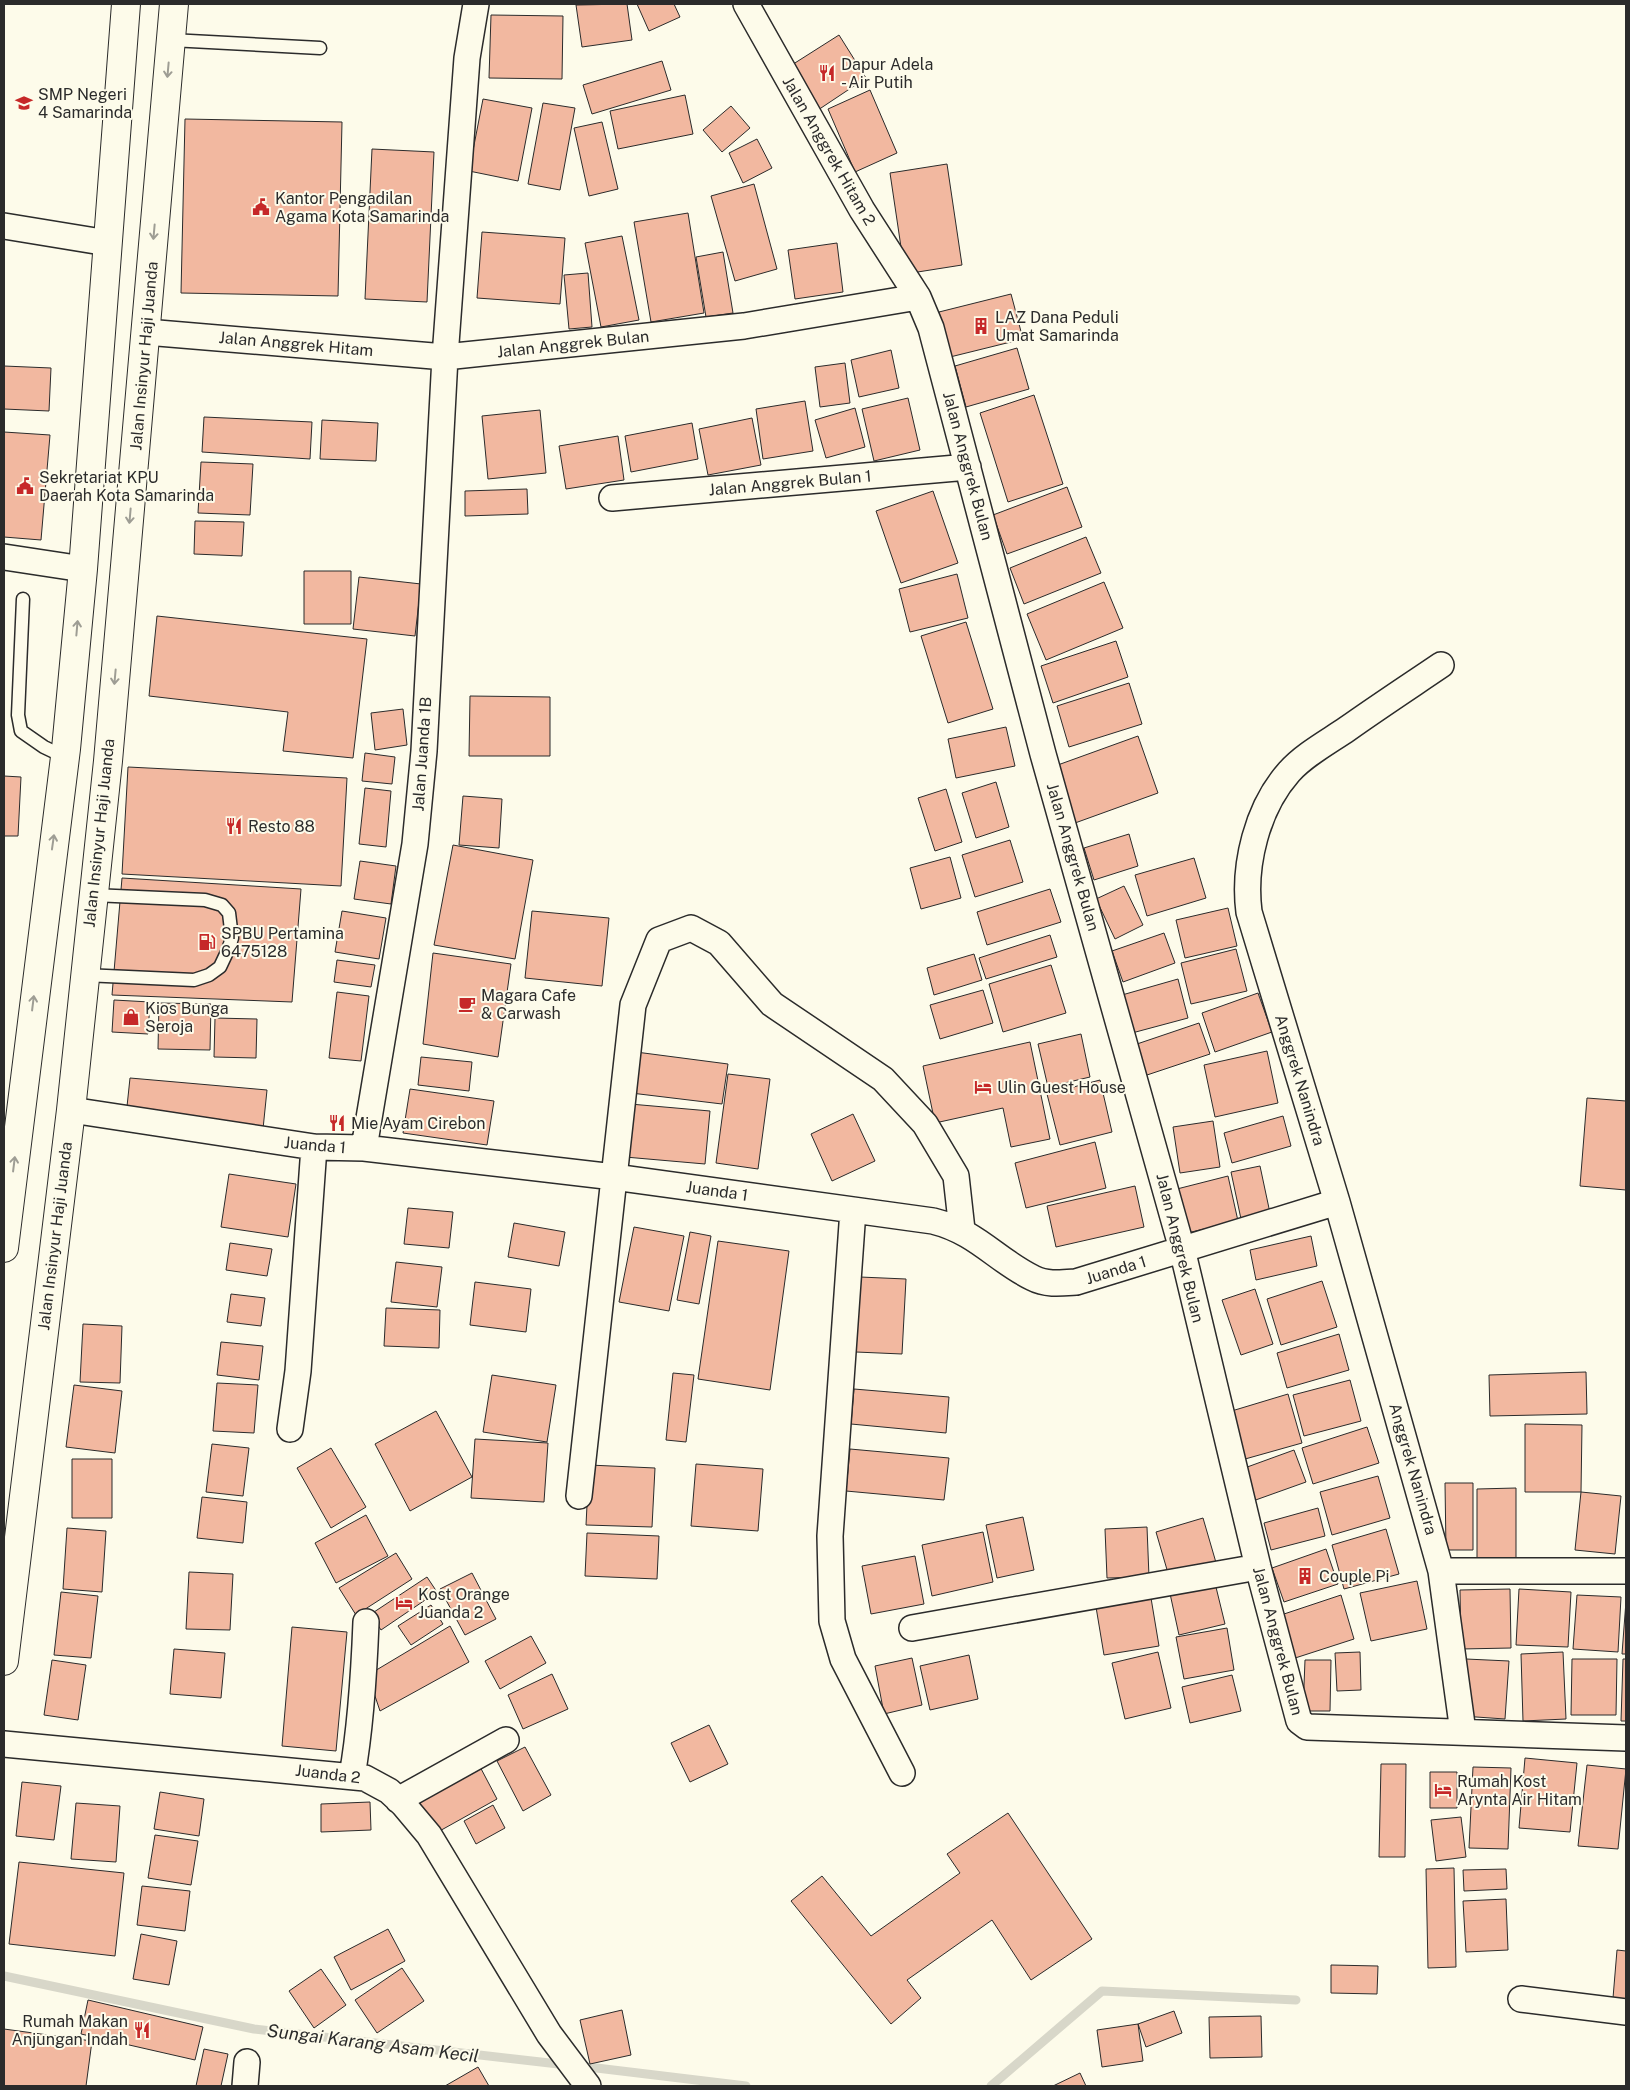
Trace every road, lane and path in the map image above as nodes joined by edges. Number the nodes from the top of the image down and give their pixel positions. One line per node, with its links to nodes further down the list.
1 (126, 4): 8 (highway)
2 (174, 4): 5 (highway, Jalan Insinyur Haji Juanda)
3 (476, 4): 11 (street, Jalan Juanda 1B)
4 (746, 4): 9 (street, Jalan Anggrek Hitam 2)
5 (171, 40): 6 (lane); 10 (highway, Jalan Insinyur Haji Juanda, one-way to 10)
6 (320, 48)
7 (4, 226): 8 (street)
8 (108, 243): 15 (highway)
9 (918, 296): 11 (street, Jalan Anggrek Bulan); 12 (street, Jalan Anggrek Bulan)
10 (146, 332): 11 (street, Jalan Anggrek Hitam); 19 (highway, Jalan Insinyur Haji Juanda, one-way to 19)
11 (445, 357): 24 (street, Jalan Juanda 1B)
12 (968, 467): 13 (street, Jalan Anggrek Bulan 1); 30 (street, Jalan Anggrek Bulan)
13 (612, 498)
14 (4, 557): 15 (street)
15 (83, 569): 18 (highway, one-way to 15)
16 (23, 599): 18 (lane)
17 (1441, 665): 26 (street, Anggrek Nanindra)
18 (65, 757): 19 (highway); 28 (highway, one-way to 18)
19 (108, 761): 20 (highway, Jalan Insinyur Haji Juanda)
20 (93, 894): 21 (highway, Jalan Insinyur Haji Juanda); 21 (lane)
21 (84, 975): 22 (highway, Jalan Insinyur Haji Juanda)
22 (71, 1110): 23 (street, Juanda 1); 38 (highway, Jalan Insinyur Haji Juanda)
23 (314, 1147): 24 (street, Juanda 1); 31 (street)
24 (364, 1148): 25 (street, Juanda 1)
25 (614, 1177): 27 (street, Juanda 1); 29 (street); 32 (street)
26 (1337, 1202): 30 (street, Juanda 1); 34 (street, Anggrek Nanindra)
27 (854, 1210): 29 (street, Juanda 1); 43 (street)
28 (5, 1230)
29 (962, 1230): 30 (street, Juanda 1)
30 (1182, 1249): 33 (street, Jalan Anggrek Bulan)
31 (290, 1429)
32 (579, 1496)
33 (1258, 1568): 37 (street); 39 (street, Jalan Anggrek Bulan)
34 (1441, 1571): 35 (street); 39 (street, Anggrek Nanindra)
35 (1626, 1571)
36 (366, 1622): 44 (street)
37 (912, 1628)
38 (4, 1661)
39 (1463, 1732): 40 (street)
40 (1626, 1738)
41 (506, 1740): 45 (street)
42 (4, 1744): 44 (street, Juanda 2)
43 (902, 1773)
44 (352, 1776): 45 (street, Juanda 2)
45 (398, 1800): 48 (street, Juanda 2)
46 (1521, 1999): 47 (street)
47 (1626, 2012)
48 (588, 2086)

